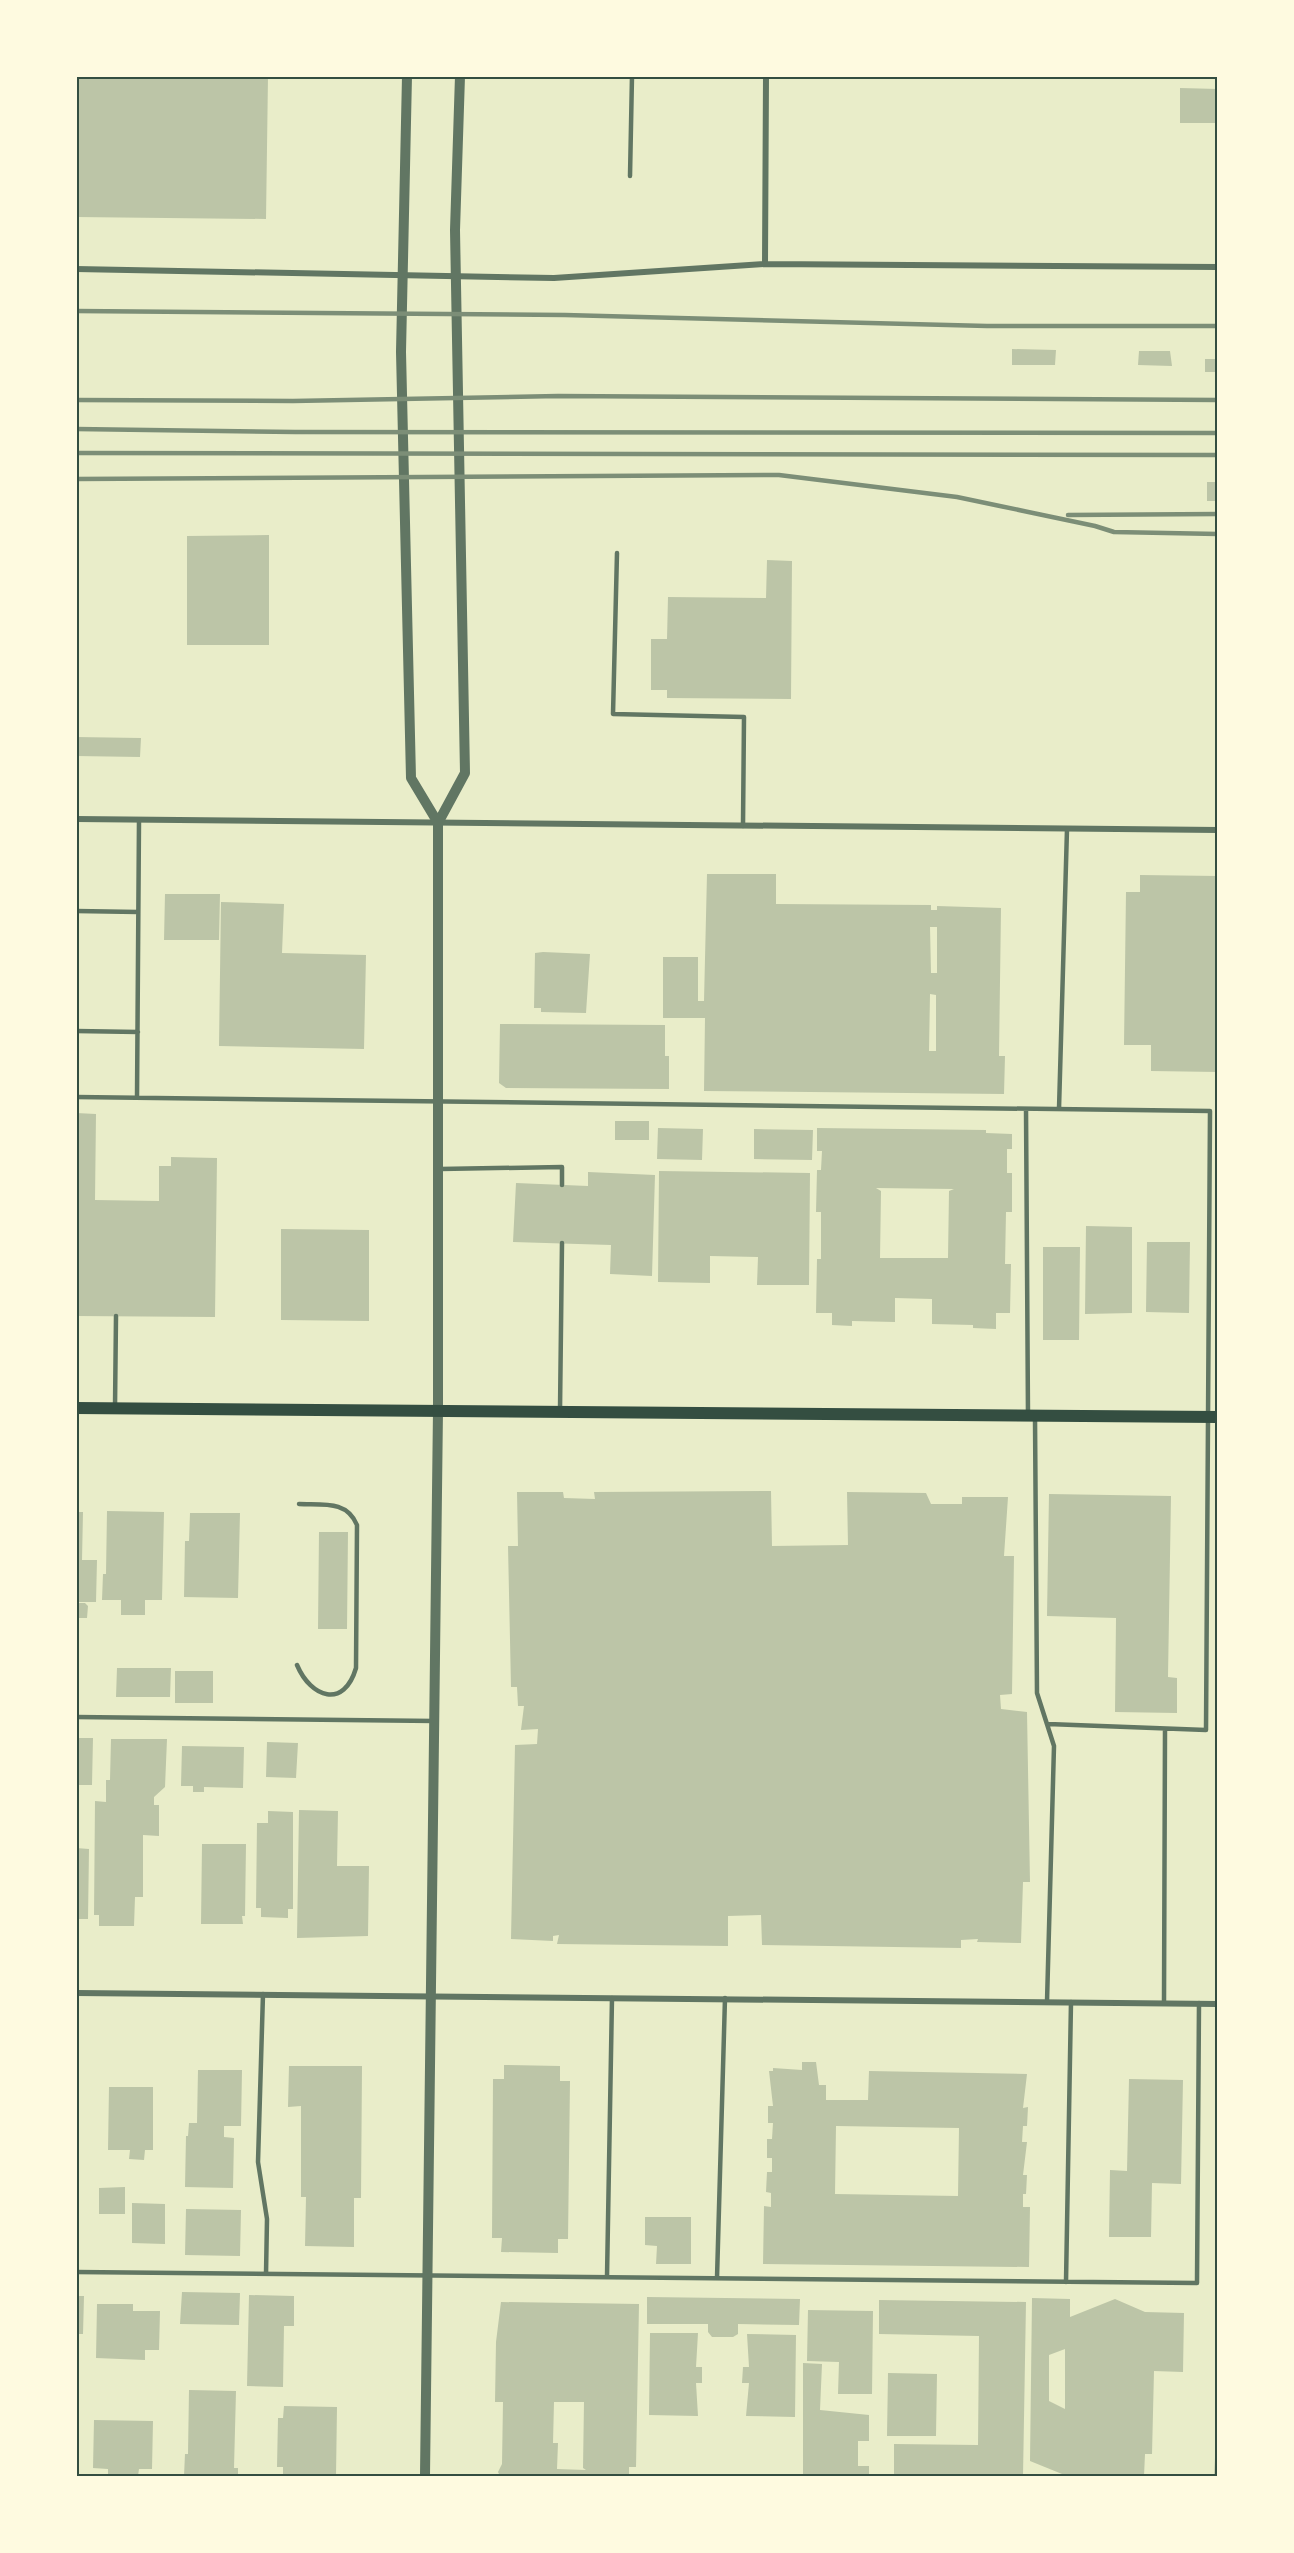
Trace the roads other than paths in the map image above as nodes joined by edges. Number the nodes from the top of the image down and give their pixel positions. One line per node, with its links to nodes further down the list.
1 (407, 76): 12 (street)
2 (460, 76): 12 (street)
3 (632, 76): 5 (lane)
4 (766, 76): 6 (street)
5 (630, 176)
6 (765, 264): 7 (street); 8 (street)
7 (1218, 267)
8 (76, 269)
9 (617, 553): 13 (lane)
10 (76, 819): 11 (street)
11 (139, 820): 12 (street); 17 (lane)
12 (438, 824): 13 (street); 22 (street)
13 (743, 826): 14 (street)
14 (1067, 829): 15 (street); 24 (lane)
15 (1218, 830)
16 (76, 911): 17 (lane)
17 (138, 912): 19 (lane)
18 (76, 1031): 19 (lane)
19 (138, 1032): 21 (lane)
20 (76, 1097): 21 (lane)
21 (137, 1098): 22 (lane)
22 (440, 1102): 23 (lane); 25 (street)
23 (1026, 1108): 24 (lane); 33 (lane)
24 (1059, 1109): 34 (lane)
25 (440, 1169): 26 (lane); 31 (street)
26 (562, 1185)
27 (562, 1243): 32 (lane)
28 (116, 1316): 30 (lane)
29 (76, 1408): 30 (main road)
30 (115, 1408): 31 (main road)
31 (438, 1410): 32 (main road); 38 (street)
32 (560, 1411): 33 (main road)
33 (1032, 1415): 34 (main road); 39 (lane)
34 (1213, 1417): 40 (lane)
35 (299, 1504): 36 (lane)
36 (297, 1665)
37 (76, 1717): 38 (lane)
38 (435, 1721): 43 (street)
39 (1048, 1724): 40 (lane); 46 (lane)
40 (1165, 1730): 48 (lane)
41 (76, 1993): 42 (street)
42 (263, 1994): 43 (street); 52 (lane)
43 (431, 1996): 44 (street); 53 (street)
44 (612, 1998): 45 (street); 54 (lane)
45 (725, 1998): 46 (street); 55 (lane)
46 (1047, 2002): 47 (street)
47 (1071, 2002): 48 (street); 56 (lane)
48 (1164, 2003): 49 (street)
49 (1199, 2003): 50 (street); 56 (lane)
50 (1218, 2004)
51 (76, 2272): 52 (lane)
52 (266, 2274): 53 (lane)
53 (428, 2275): 54 (lane); 57 (street)
54 (607, 2277): 55 (lane)
55 (717, 2278): 56 (lane)
56 (1066, 2282)
57 (425, 2476)

